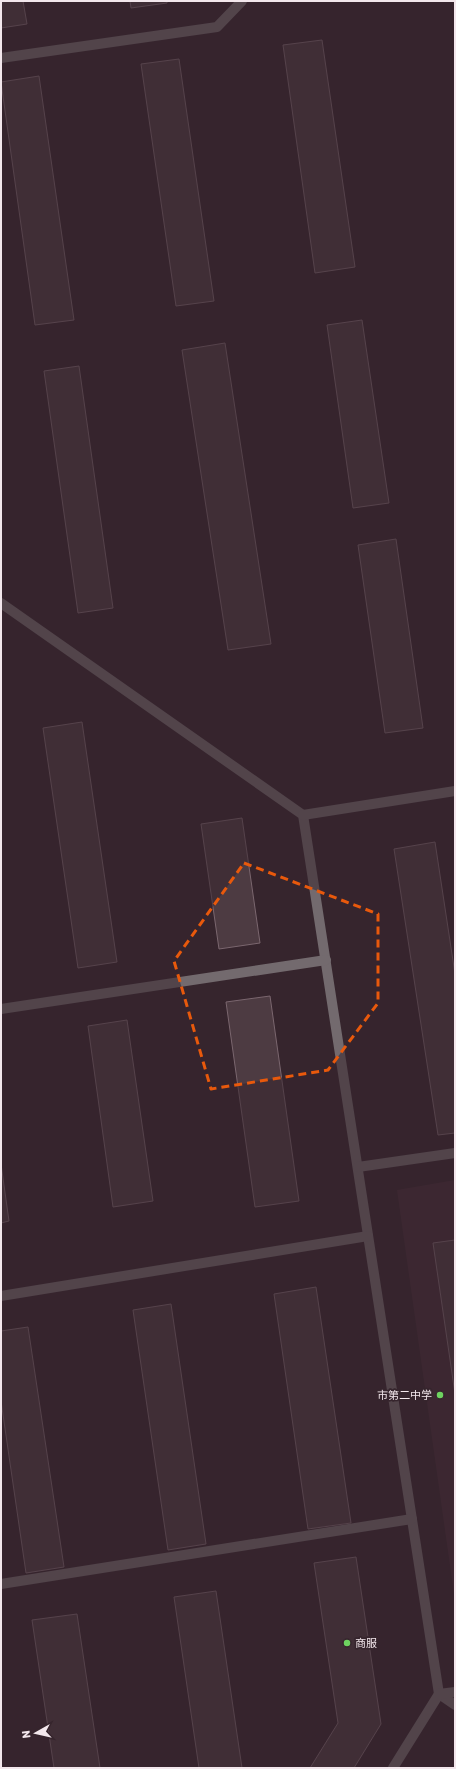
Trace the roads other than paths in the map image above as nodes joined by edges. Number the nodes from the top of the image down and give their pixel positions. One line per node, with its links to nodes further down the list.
1 (242, 1): 2 (street)
2 (1, 58)
3 (1, 603): 5 (street)
4 (455, 791): 5 (street)
5 (303, 816): 6 (street)
6 (326, 960): 7 (street); 9 (street)
7 (1, 1009)
8 (455, 1153): 9 (street)
9 (358, 1167): 10 (street)
10 (368, 1236): 11 (street); 12 (street)
11 (1, 1296)
12 (412, 1519): 13 (street); 15 (street)
13 (1, 1584)
14 (455, 1692): 15 (street)
15 (439, 1694): 16 (street); 17 (street)
16 (455, 1705)
17 (393, 1768)

